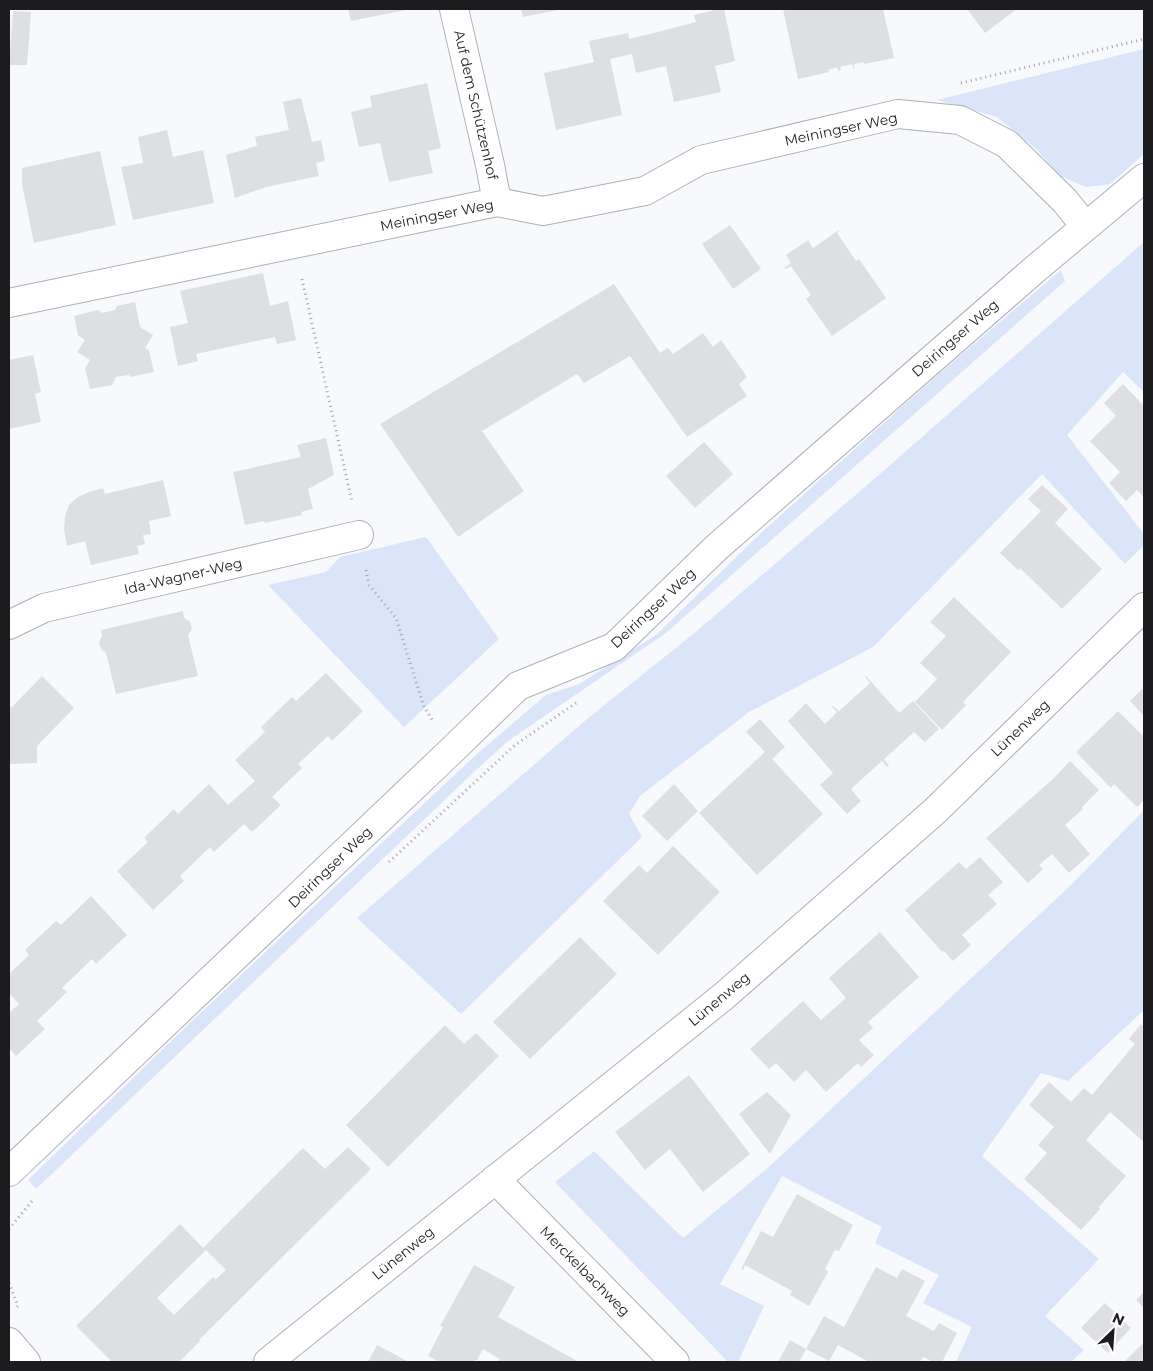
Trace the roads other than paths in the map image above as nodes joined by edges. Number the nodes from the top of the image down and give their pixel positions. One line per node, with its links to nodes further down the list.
1 (454, 9): 3 (street, Auf dem Schützenhof)
2 (1144, 178): 4 (street, Deiringser Weg)
3 (497, 202): 4 (street, Meiningser Weg); 5 (street, Meiningser Weg)
4 (1085, 226): 9 (street, Deiringser Weg)
5 (9, 304)
6 (359, 535): 8 (street, Ida-Wagner-Weg)
7 (1144, 607): 10 (street, Lünenweg)
8 (9, 624)
9 (9, 1172)
10 (495, 1179): 13 (street, Lünenweg); 14 (street, Merckelbachweg)
11 (9, 1342): 12 (street)
12 (26, 1362)
13 (268, 1362)
14 (675, 1362)

